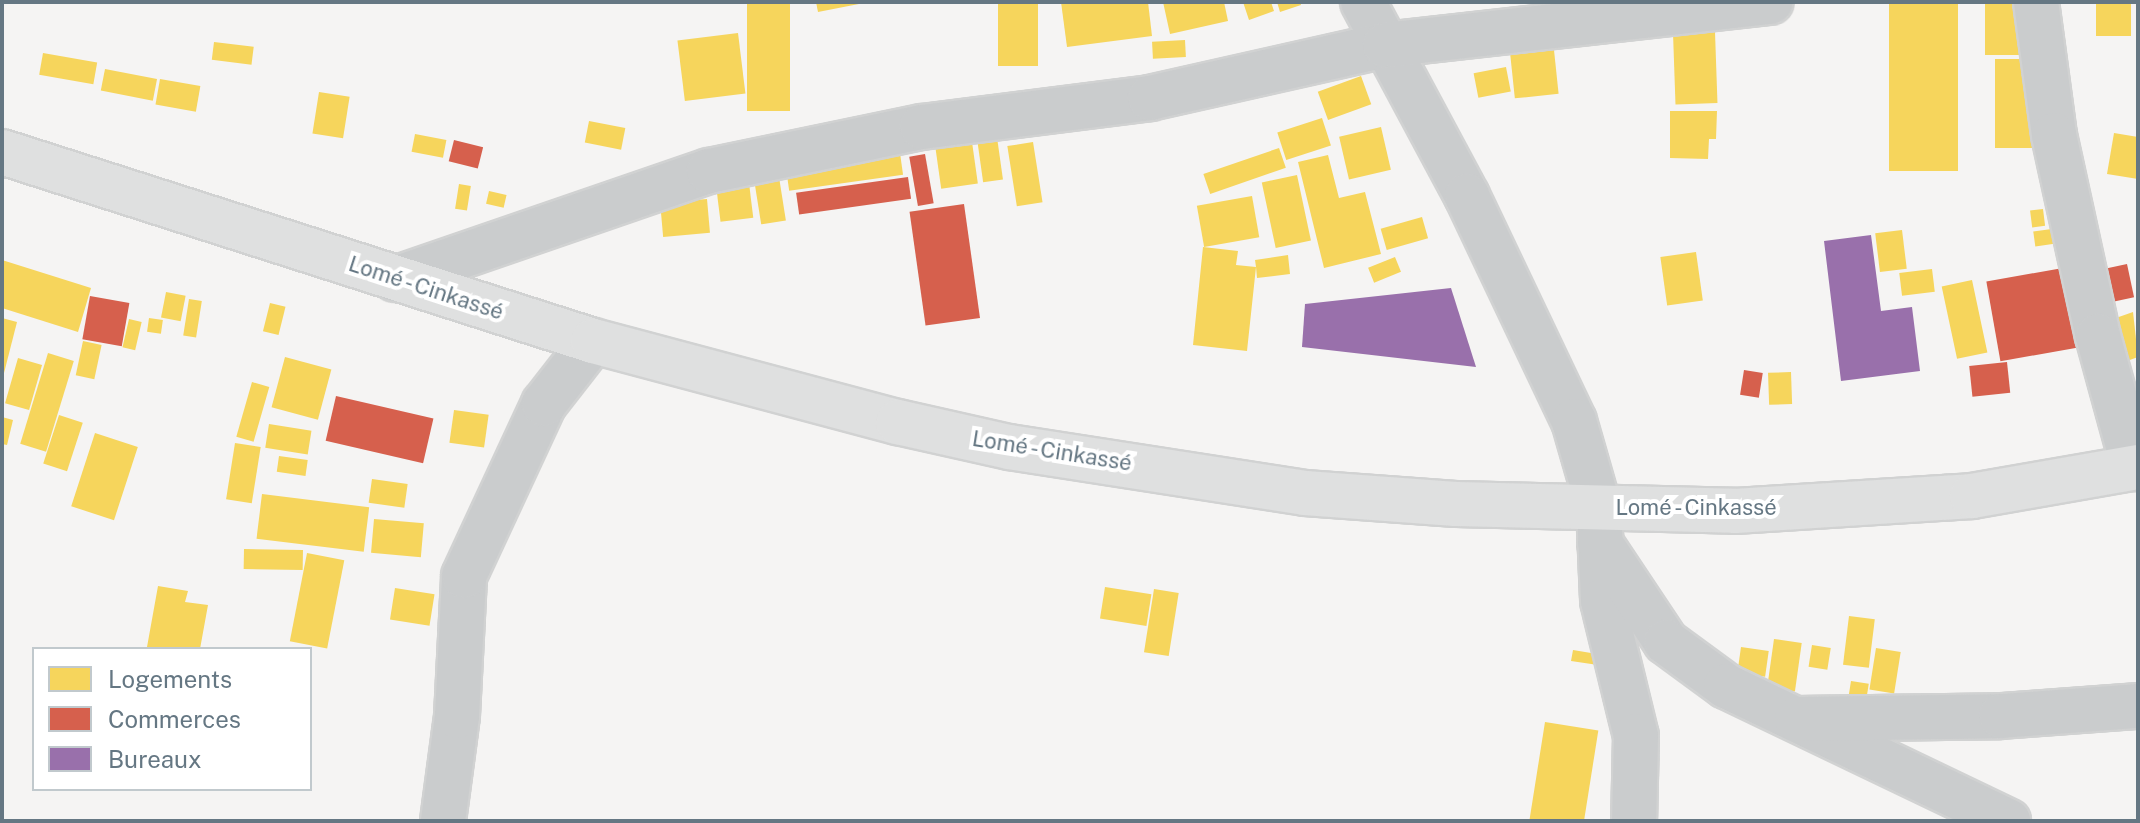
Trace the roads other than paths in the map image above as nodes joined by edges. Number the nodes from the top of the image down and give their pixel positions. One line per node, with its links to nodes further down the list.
1 (1363, 2): 4 (street)
2 (1771, 2): 4 (street)
3 (2036, 2): 8 (street)
4 (1385, 45): 6 (street); 9 (street)
5 (2, 152): 6 (highway, Lomé - Cinkassé)
6 (395, 279): 7 (highway, Lomé - Cinkassé)
7 (593, 341): 9 (highway, Lomé - Cinkassé); 12 (street)
8 (2136, 467): 9 (highway, Lomé - Cinkassé)
9 (1599, 525): 11 (street); 13 (street)
10 (2138, 706): 11 (street)
11 (1788, 720): 14 (street)
12 (443, 821)
13 (1634, 821)
14 (2008, 821)

